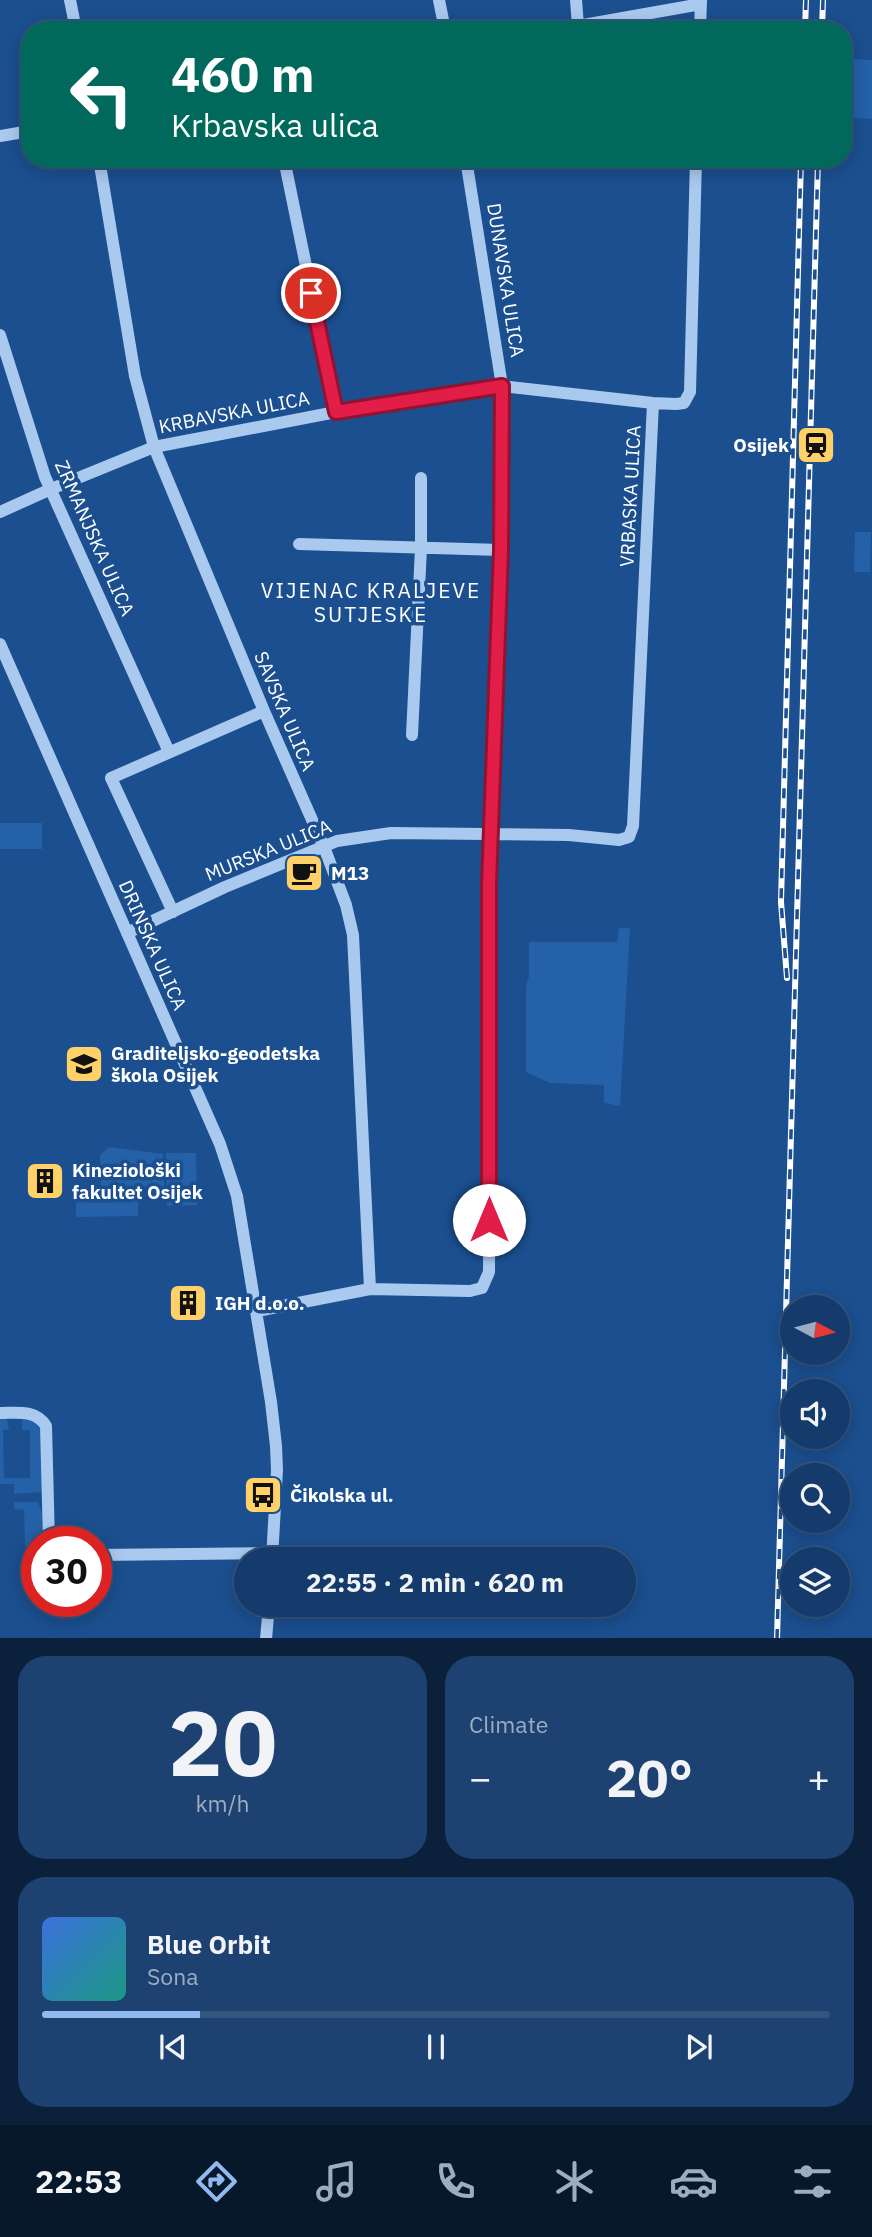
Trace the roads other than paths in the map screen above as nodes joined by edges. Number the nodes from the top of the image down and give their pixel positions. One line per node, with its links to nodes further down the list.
1 (70, 0): 5 (street)
2 (439, 0): 6 (street)
3 (576, 0): 7 (street)
4 (701, 2): 8 (street); 9 (street)
5 (74, 21)
6 (443, 21)
7 (578, 21)
8 (604, 21)
9 (700, 21)
10 (21, 132): 11 (street)
11 (0, 136)
12 (100, 168): 20 (street, SAVSKA ULICA)
13 (286, 168): 19 (street)
14 (467, 168): 17 (street, DUNAVSKA ULICA)
15 (696, 168): 18 (street, VRBASKA ULICA)
16 (0, 335): 22 (street, ZRMANJSKA ULICA)
17 (502, 386): 18 (street, KRBAVSKA ULICA); 19 (street, KRBAVSKA ULICA); 26 (street, DUNAVSKA ULICA)
18 (653, 403): 31 (street, VRBASKA ULICA)
19 (336, 412): 20 (street, KRBAVSKA ULICA)
20 (154, 447): 22 (street, KRBAVSKA ULICA); 28 (street, SAVSKA ULICA)
21 (421, 478): 25 (street)
22 (51, 489): 23 (street, KRBAVSKA ULICA); 30 (street, ZRMANJSKA ULICA)
23 (0, 512)
24 (299, 544): 25 (street)
25 (421, 548): 26 (street); 29 (street)
26 (501, 550): 32 (street, DUNAVSKA ULICA)
27 (0, 644): 35 (street, DRINSKA ULICA)
28 (264, 711): 30 (street); 33 (street, SAVSKA ULICA)
29 (412, 736)
30 (169, 752): 34 (street)
31 (633, 826): 32 (street, MURSKA ULICA)
32 (491, 833): 33 (street, MURSKA ULICA); 36 (street, DUNAVSKA ULICA)
33 (324, 847): 34 (street, MURSKA ULICA); 36 (street, SAVSKA ULICA)
34 (173, 912): 35 (street, MURSKA ULICA)
35 (127, 933): 37 (street, DRINSKA ULICA)
36 (370, 1289): 37 (street)
37 (257, 1311): 40 (street, DRINSKA ULICA)
38 (0, 1413): 39 (street)
39 (49, 1526)
40 (273, 1547)
41 (112, 1555): 42 (street)
42 (234, 1556)
43 (268, 1617): 44 (street)
44 (266, 1638)

